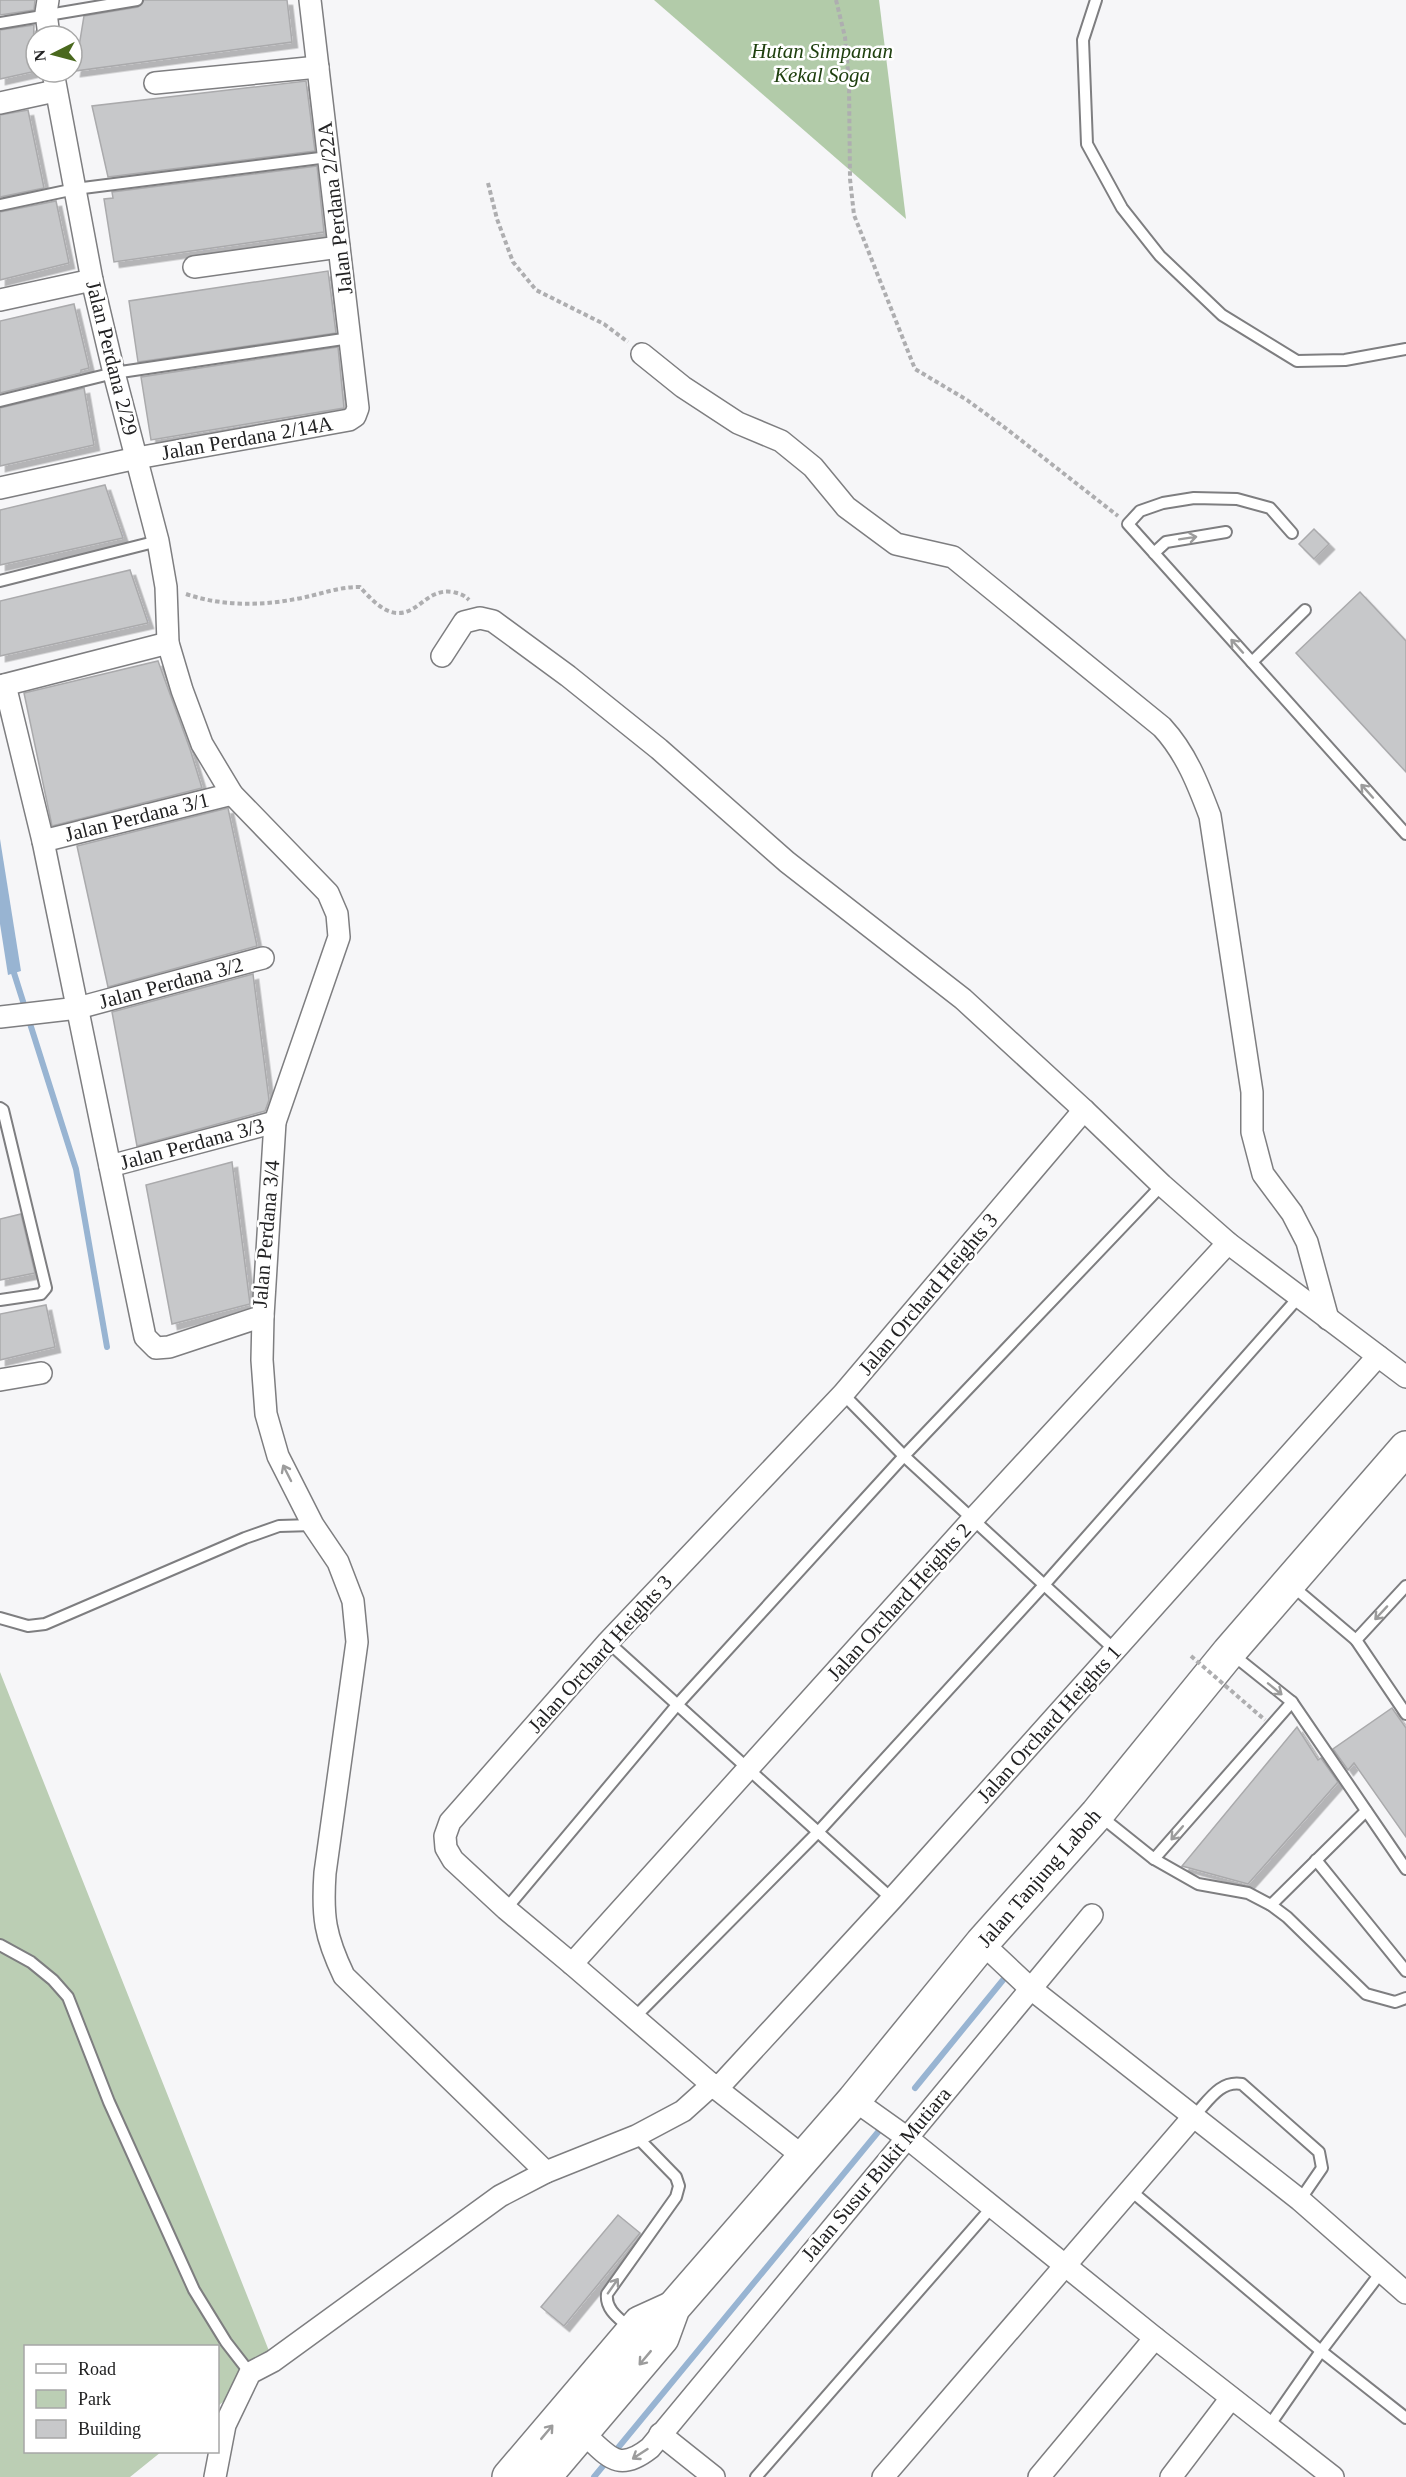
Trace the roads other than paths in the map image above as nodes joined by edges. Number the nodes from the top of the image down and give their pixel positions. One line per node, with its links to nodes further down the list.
1 (137, 0): 4 (lane)
2 (310, 0): 7 (street, Jalan Perdana 2/22A)
3 (1096, 0): 20 (lane)
4 (47, 7): 5 (lane); 6 (street)
5 (0, 23)
6 (48, 24)
7 (318, 67): 8 (street); 12 (street, Jalan Perdana 2/22A)
8 (154, 83)
9 (49, 84): 11 (street)
10 (54, 84): 13 (street, Jalan Perdana 2/29)
11 (0, 103)
12 (328, 157): 13 (lane); 15 (street, Jalan Perdana 2/22A)
13 (75, 189): 14 (lane); 17 (street, Jalan Perdana 2/29)
14 (0, 205)
15 (339, 248): 16 (street); 19 (street, Jalan Perdana 2/22A)
16 (194, 267)
17 (92, 280): 18 (street); 22 (street, Jalan Perdana 2/29)
18 (0, 300)
19 (350, 338): 22 (lane); 24 (street, Jalan Perdana 2/22A)
20 (1406, 349)
21 (642, 354): 52 (street)
22 (114, 373): 23 (lane); 25 (street, Jalan Perdana 2/29)
23 (0, 401)
24 (355, 416): 25 (street, Jalan Perdana 2/14A)
25 (137, 458): 26 (street, Jalan Perdana 2/14A); 29 (street, Jalan Perdana 2/29)
26 (0, 488)
27 (1226, 532): 30 (lane, one-way to 27)
28 (1292, 533): 30 (lane)
29 (158, 541): 31 (lane); 33 (street, Jalan Perdana 2/29)
30 (1154, 553): 35 (lane, one-way to 30)
31 (0, 581)
32 (1305, 609): 35 (lane)
33 (168, 643): 36 (street); 37 (street, Jalan Perdana 3/4)
34 (442, 656): 44 (street)
35 (1252, 662): 38 (lane, one-way to 35)
36 (3, 686): 39 (street, Jalan Perdana 3/4)
37 (232, 794): 39 (street, Jalan Perdana 3/1); 45 (street, Jalan Perdana 3/4)
38 (1406, 834)
39 (43, 841): 41 (street, Jalan Perdana 3/4)
40 (263, 958): 41 (street, Jalan Perdana 3/2)
41 (78, 1008): 42 (street, Jalan Perdana 3/2); 46 (street, Jalan Perdana 3/4)
42 (4, 1016)
43 (0, 1108): 50 (lane)
44 (1084, 1110): 47 (street); 57 (street, Jalan Orchard Heights 3)
45 (275, 1122): 46 (street, Jalan Perdana 3/3); 51 (street, Jalan Perdana 3/4)
46 (110, 1166): 51 (street, Jalan Perdana 3/4)
47 (1162, 1185): 48 (street); 59 (lane)
48 (1228, 1243): 49 (street); 60 (street, Jalan Orchard Heights 2)
49 (1298, 1298): 52 (street); 63 (lane)
50 (0, 1300)
51 (263, 1316): 61 (street, one-way to 51)
52 (1328, 1319): 53 (street)
53 (1378, 1356): 55 (street); 68 (street, Jalan Orchard Heights 1)
54 (41, 1373): 56 (street)
55 (1406, 1377)
56 (0, 1380)
57 (843, 1394): 59 (lane); 67 (street, Jalan Orchard Heights 3)
58 (1406, 1448): 62 (highway, Jalan Tanjung Laboh)
59 (904, 1456): 60 (lane); 71 (lane)
60 (973, 1519): 63 (lane); 73 (street, Jalan Orchard Heights 2)
61 (313, 1525): 65 (lane); 96 (street)
62 (1290, 1584): 66 (lane); 69 (highway, Jalan Tanjung Laboh)
63 (1044, 1585): 68 (lane); 76 (lane)
64 (1406, 1586): 66 (lane, one-way to 66)
65 (0, 1618)
66 (1356, 1640): 72 (lane)
67 (608, 1642): 71 (lane); 82 (street, Jalan Orchard Heights 3)
68 (1115, 1650): 80 (street, Jalan Orchard Heights 1)
69 (1229, 1652): 70 (lane, one-way to 70); 75 (highway, Jalan Tanjung Laboh)
70 (1292, 1702): 74 (lane); 77 (lane, one-way to 77)
71 (677, 1705): 73 (lane); 82 (lane)
72 (1406, 1714)
73 (749, 1768): 76 (lane); 86 (street, Jalan Orchard Heights 2)
74 (1366, 1811): 78 (lane); 79 (lane)
75 (1097, 1814): 77 (lane); 84 (highway, Jalan Tanjung Laboh)
76 (819, 1831): 80 (lane); 90 (lane)
77 (1154, 1859): 81 (lane)
78 (1316, 1860): 81 (lane); 87 (lane)
79 (1406, 1869)
80 (892, 1899): 91 (street, Jalan Orchard Heights 1)
81 (1271, 1905): 89 (lane)
82 (506, 1909): 86 (street, Jalan Orchard Heights 3)
83 (1092, 1915): 88 (street, Jalan Susur Bukit Mutiara)
84 (982, 1943): 88 (street); 93 (highway, Jalan Tanjung Laboh)
85 (0, 1945): 107 (lane)
86 (572, 1964): 90 (street, Jalan Orchard Heights 3)
87 (1406, 1971)
88 (1030, 1988): 92 (street); 93 (street, Jalan Susur Bukit Mutiara)
89 (1406, 1998)
90 (635, 2017): 91 (street, Jalan Orchard Heights 3)
91 (715, 2086): 94 (street, Jalan Orchard Heights 1); 95 (street, Jalan Orchard Heights 3)
92 (1193, 2117): 97 (street); 98 (street); 98 (lane)
93 (882, 2120): 95 (highway, Jalan Tanjung Laboh); 99 (street); 111 (street, Jalan Susur Bukit Mutiara)
94 (636, 2136): 96 (street, Jalan Orchard Heights 1); 104 (lane, one-way to 94)
95 (783, 2141): 103 (highway, Jalan Tanjung Laboh)
96 (546, 2172): 107 (street, Jalan Orchard Heights 1)
97 (1130, 2190): 100 (street); 106 (lane)
98 (1300, 2200): 101 (street)
99 (992, 2207): 100 (street); 117 (lane)
100 (1067, 2265): 105 (street); 118 (street)
101 (1382, 2271): 102 (street); 106 (lane)
102 (1406, 2293)
103 (673, 2308): 104 (highway, Jalan Tanjung Laboh); 112 (highway, Jalan Tanjung Laboh, one-way to 112)
104 (634, 2331): 114 (highway, Jalan Tanjung Laboh, one-way to 104)
105 (1155, 2338): 108 (street); 119 (street)
106 (1321, 2351): 109 (lane); 110 (lane)
107 (250, 2373): 113 (street)
108 (1232, 2398): 110 (street); 120 (street)
109 (1406, 2418)
110 (1269, 2426): 121 (street)
111 (660, 2434): 112 (street, Jalan Susur Bukit Mutiara, one-way to 112); 116 (street)
112 (598, 2447): 115 (highway, Jalan Tanjung Laboh)
113 (215, 2477)
114 (509, 2477)
115 (544, 2477)
116 (714, 2477)
117 (756, 2477)
118 (883, 2477)
119 (1038, 2477)
120 (1172, 2477)
121 (1333, 2477)

